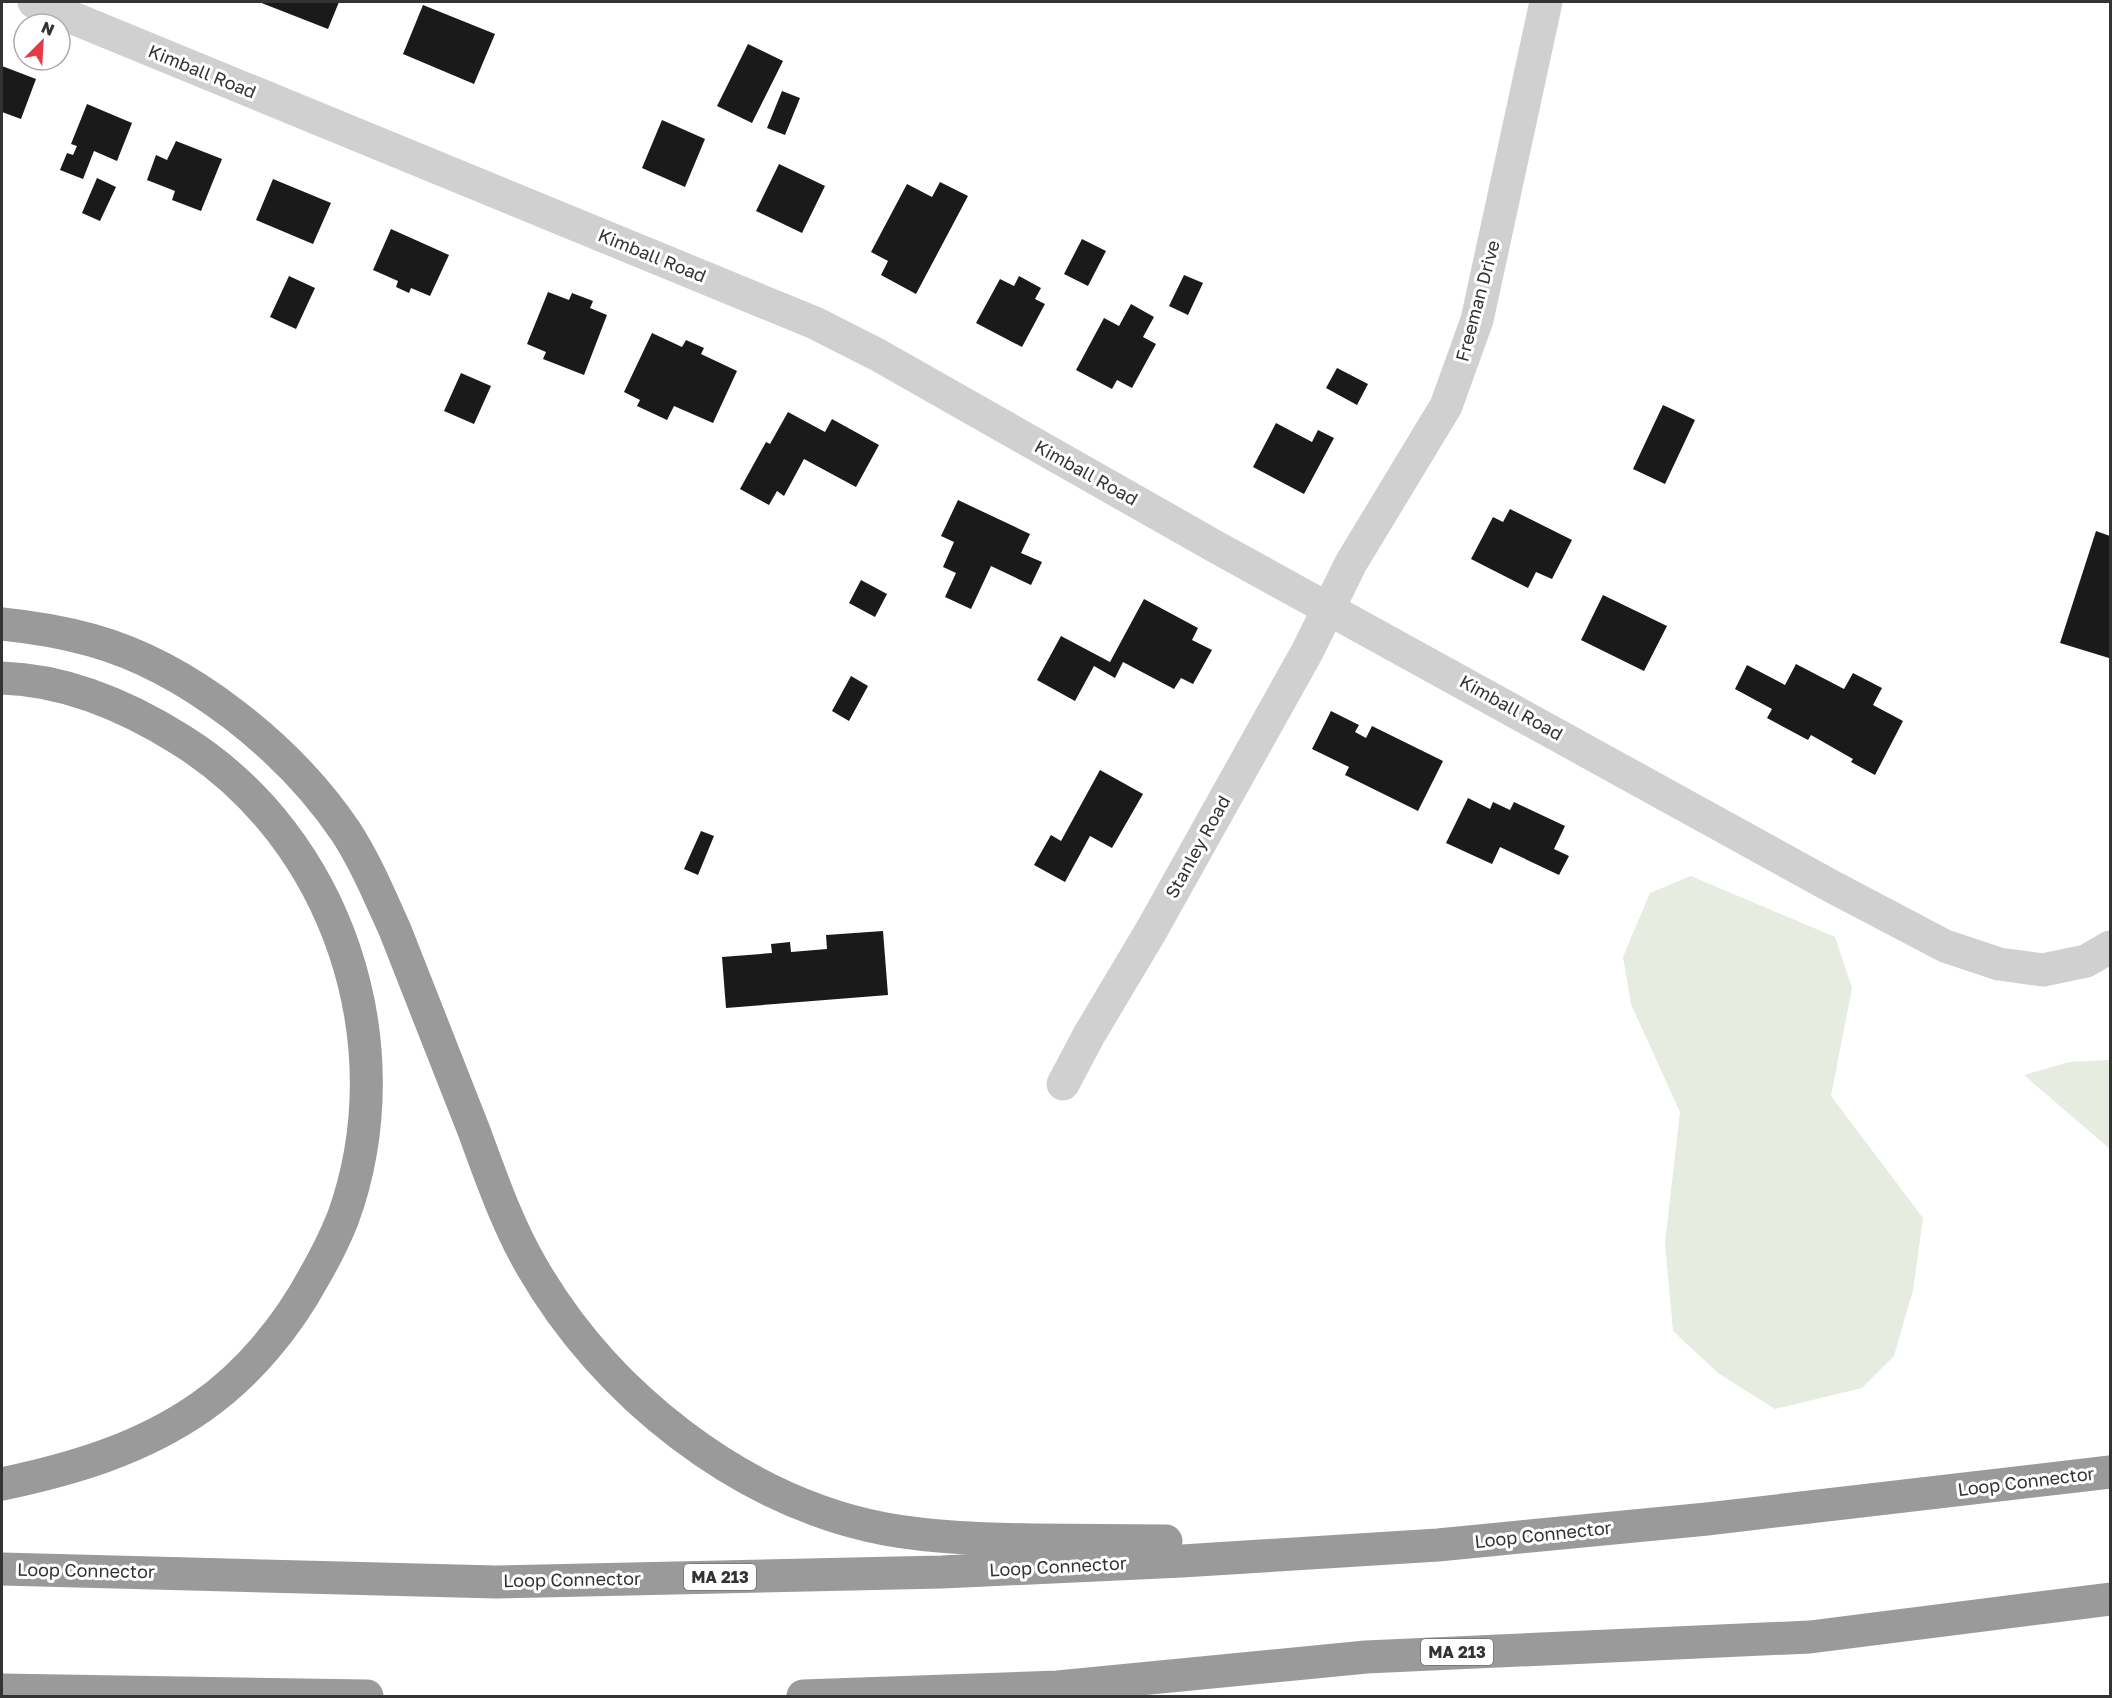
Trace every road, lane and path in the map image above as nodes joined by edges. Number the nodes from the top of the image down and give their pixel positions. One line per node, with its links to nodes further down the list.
1 (34, 2): 3 (street, Kimball Road)
2 (1546, 2): 3 (street, Freeman Drive)
3 (1329, 608): 6 (street, Kimball Road); 7 (street, Stanley Road)
4 (2, 624): 10 (highway)
5 (2, 678): 9 (highway)
6 (2110, 947)
7 (1063, 1084)
8 (2110, 1472): 10 (highway, Loop Connector / MA 213)
9 (2, 1484)
10 (1438, 1545): 11 (highway, Loop Connector / MA 213)
11 (2, 1569)
12 (2110, 1599): 15 (highway, MA 213)
13 (2, 1690): 14 (highway)
14 (367, 1696)
15 (803, 1696)

